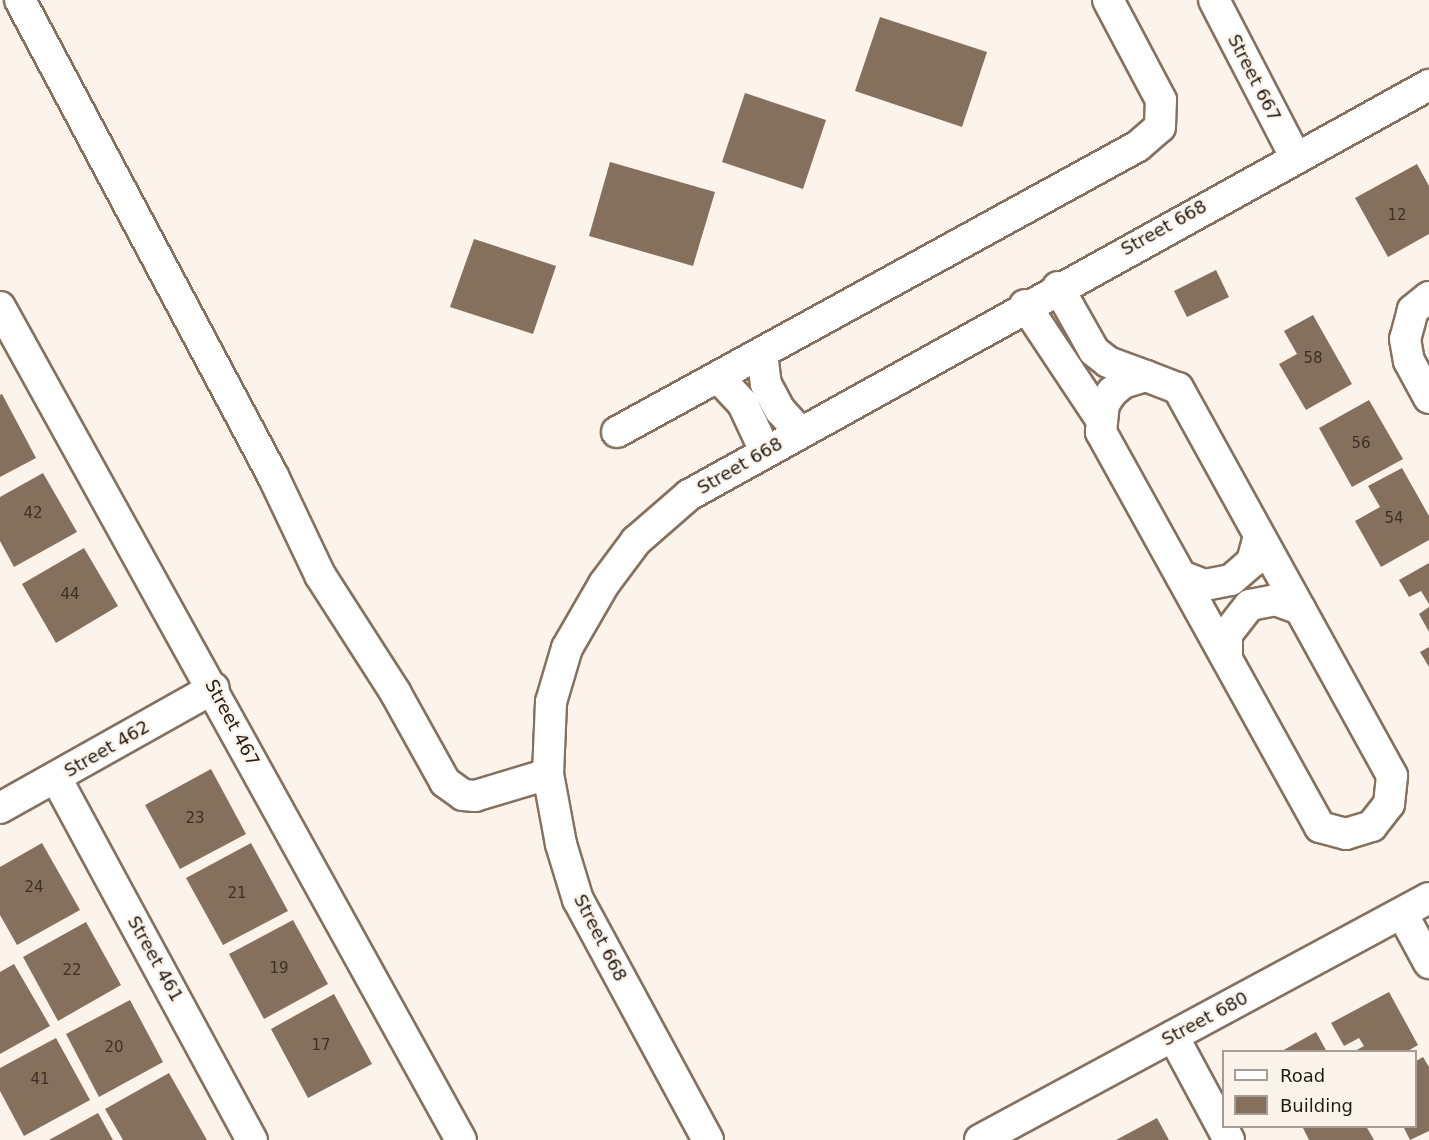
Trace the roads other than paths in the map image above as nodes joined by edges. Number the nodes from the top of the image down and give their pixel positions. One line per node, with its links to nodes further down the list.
1 (20, 0): 23 (street)
2 (1109, 0): 10 (street)
3 (1214, 0): 5 (street, Street 667)
4 (1429, 85): 5 (street, Street 668)
5 (1295, 156): 6 (street, Street 668)
6 (1058, 287): 8 (street, Street 668); 11 (street)
7 (1429, 297): 13 (street)
8 (1025, 305): 14 (street); 16 (street, Street 668)
9 (0, 307): 22 (street, Street 467)
10 (762, 353): 12 (street); 16 (street)
11 (1146, 376): 14 (street); 18 (street)
12 (718, 377): 15 (street); 17 (street)
13 (1429, 398)
14 (1100, 418): 19 (street)
15 (617, 432)
16 (800, 432): 17 (street, Street 668)
17 (765, 451): 23 (street, Street 668)
18 (1259, 536): 19 (street); 20 (street)
19 (1181, 576): 21 (street)
20 (1300, 609): 21 (street); 21 (street)
21 (1227, 658)
22 (214, 688): 24 (street, Street 462); 32 (street, Street 467)
23 (548, 774): 33 (street, Street 668)
24 (56, 778): 25 (street, Street 462); 31 (street, Street 461)
25 (0, 808)
26 (1429, 898): 27 (street, Street 680)
27 (1402, 913): 28 (street); 29 (street, Street 680)
28 (1429, 963)
29 (1173, 1036): 30 (street); 34 (street, Street 680)
30 (1222, 1127)
31 (252, 1140)
32 (461, 1140)
33 (708, 1140)
34 (981, 1140)

